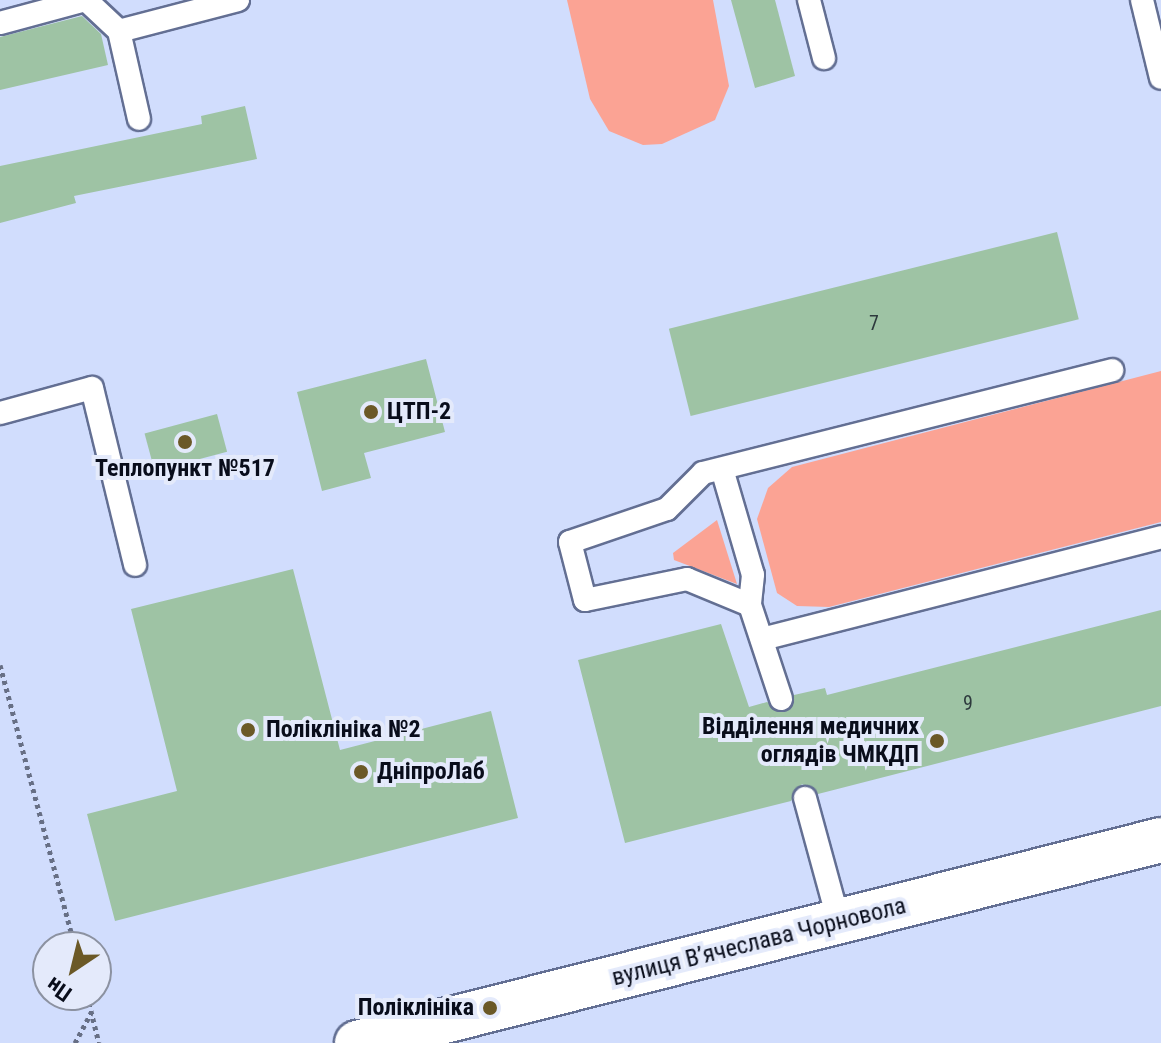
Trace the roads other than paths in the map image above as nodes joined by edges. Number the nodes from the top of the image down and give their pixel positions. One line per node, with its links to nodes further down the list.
1 (86, 0): 5 (lane); 6 (lane)
2 (238, 0): 6 (lane)
3 (809, 0): 7 (lane)
4 (1142, 0): 8 (lane)
5 (0, 23)
6 (119, 31): 9 (lane)
7 (824, 58)
8 (1161, 78)
9 (139, 119)
10 (1112, 370): 12 (lane)
11 (0, 413): 14 (lane)
12 (722, 469): 15 (lane); 15 (lane)
13 (1161, 537): 16 (lane)
14 (135, 565)
15 (750, 605): 16 (lane)
16 (762, 639): 17 (lane)
17 (781, 699)
18 (805, 798): 20 (lane)
19 (1161, 840): 20 (main road, вулиця Вʼячеслава Чорновола)
20 (839, 922): 21 (main road, вулиця Вʼячеслава Чорновола)
21 (357, 1043)

